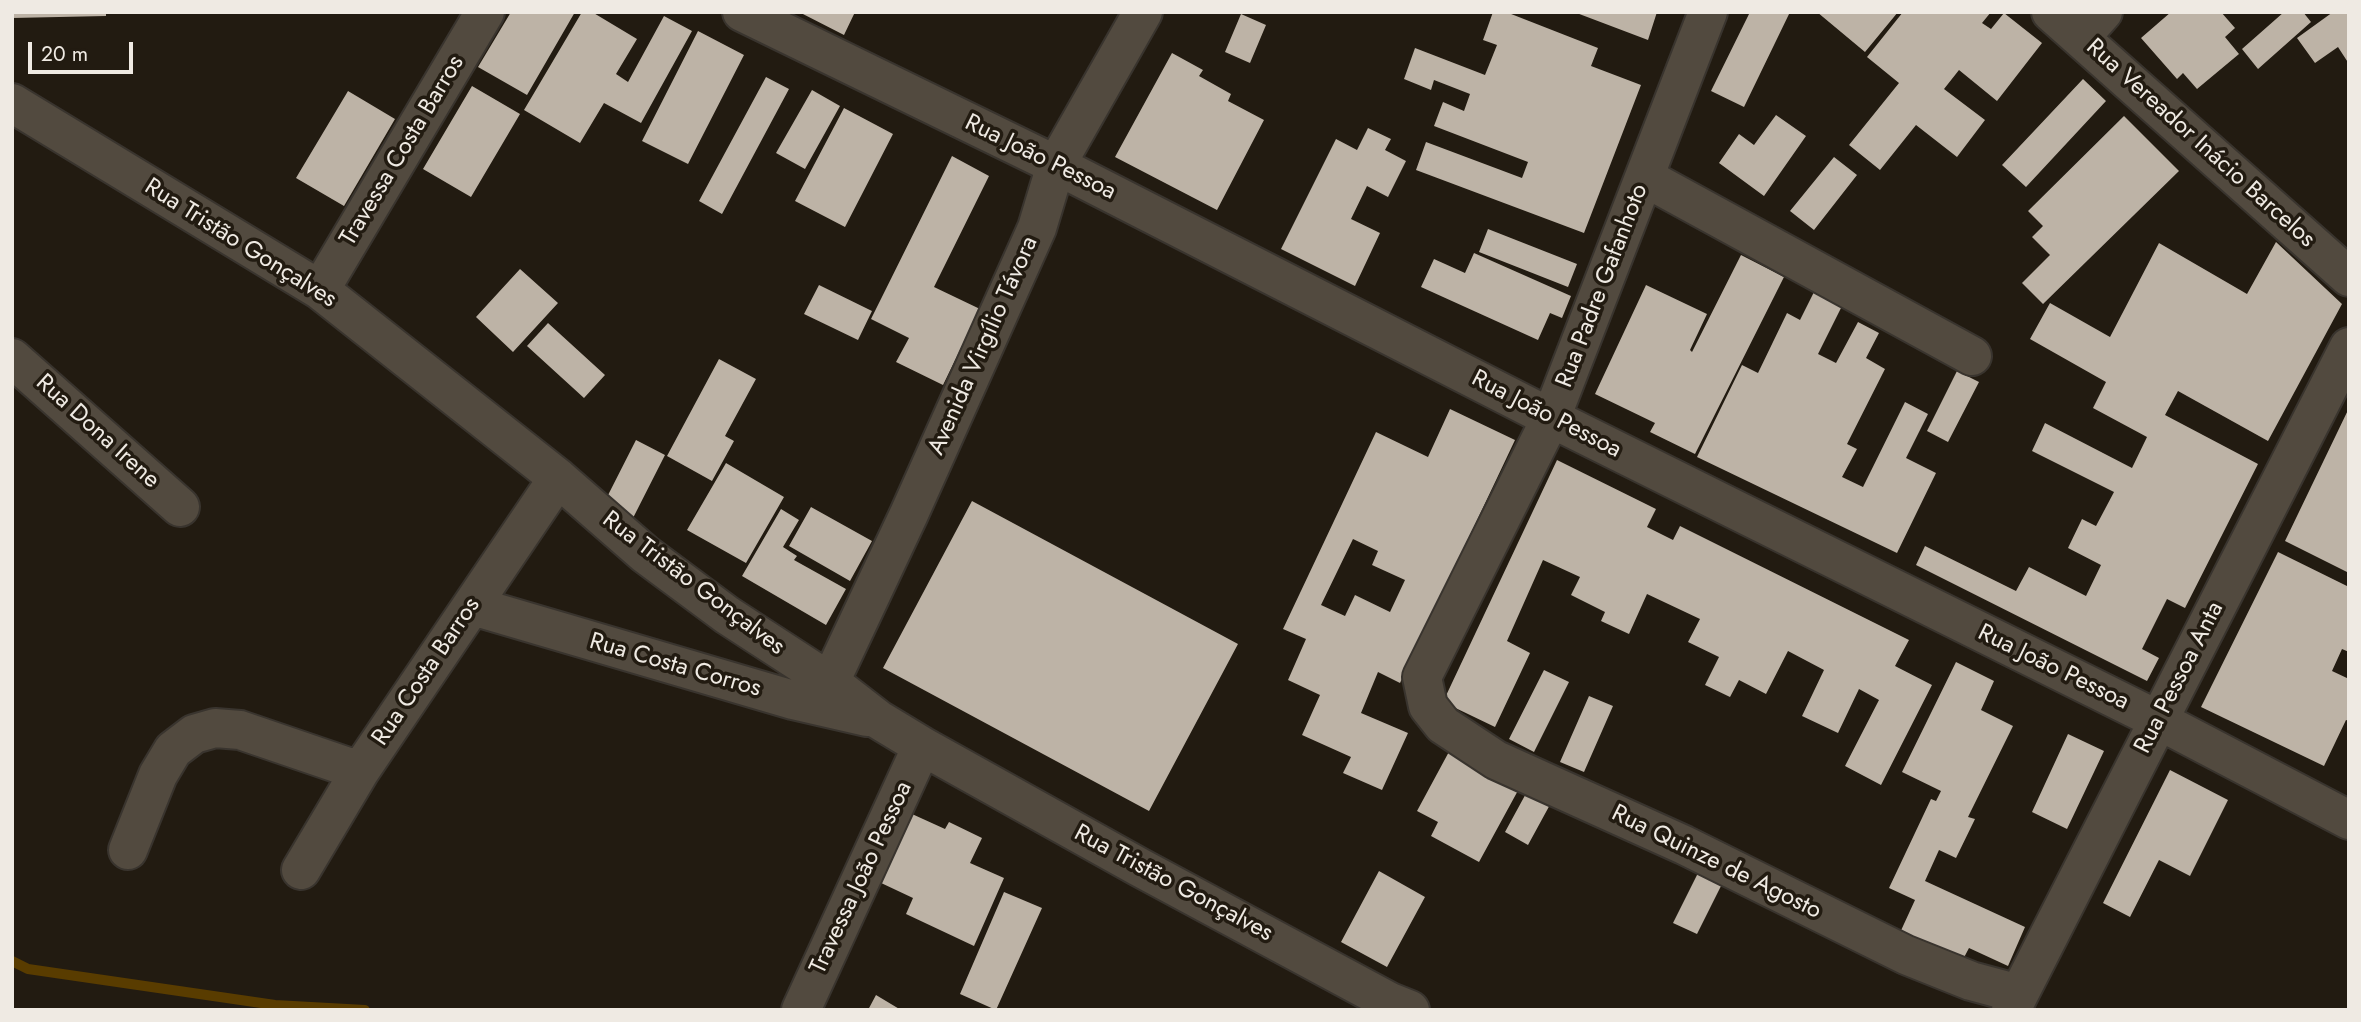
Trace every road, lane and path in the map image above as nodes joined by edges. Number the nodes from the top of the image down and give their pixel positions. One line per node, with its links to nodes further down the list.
1 (485, 12): 11 (street, Travessa Costa Barros)
2 (742, 12): 8 (street, Rua João Pessoa)
3 (1143, 12): 8 (street, Avenida Virgílio Távora)
4 (1708, 12): 9 (street, Rua Padre Gafanhoto)
5 (2051, 12): 6 (street, Rua Vereador Inácio Barcelos)
6 (2092, 25): 10 (street, Rua Vereador Inácio Barcelos)
7 (14, 109): 11 (street, Rua Tristão Gonçalves)
8 (1056, 165): 15 (street, Rua João Pessoa); 19 (street, Avenida Virgílio Távora)
9 (1646, 178): 13 (street); 15 (street, Rua Padre Gafanhoto)
10 (2349, 277)
11 (320, 290): 16 (street, Rua Tristão Gonçalves)
12 (2349, 347): 22 (street, Rua Pessoa Anta)
13 (1972, 356)
14 (12, 358): 17 (street, Rua Dona Irene)
15 (1551, 418): 20 (street, Rua Padre Gafanhoto); 22 (street, Rua João Pessoa)
16 (558, 478): 18 (street, Rua Costa Barros); 19 (street, Rua Tristão Gonçalves)
17 (180, 507)
18 (472, 606): 21 (street, Rua Costa Corros); 24 (street, Rua Costa Barros)
19 (830, 682): 21 (street, Rua Tristão Gonçalves)
20 (1428, 706): 28 (street, Rua Quinze de Agosto)
21 (879, 720): 23 (street, Rua Tristão Gonçalves)
22 (2158, 720): 25 (street, Rua João Pessoa); 28 (street, Rua Pessoa Anta)
23 (922, 746): 29 (street, Travessa João Pessoa); 30 (street, Rua Tristão Gonçalves)
24 (360, 771): 26 (street); 27 (street, Rua Costa Barros)
25 (2349, 820)
26 (128, 850)
27 (301, 870)
28 (2015, 1002)
29 (801, 1010)
30 (1410, 1010)

